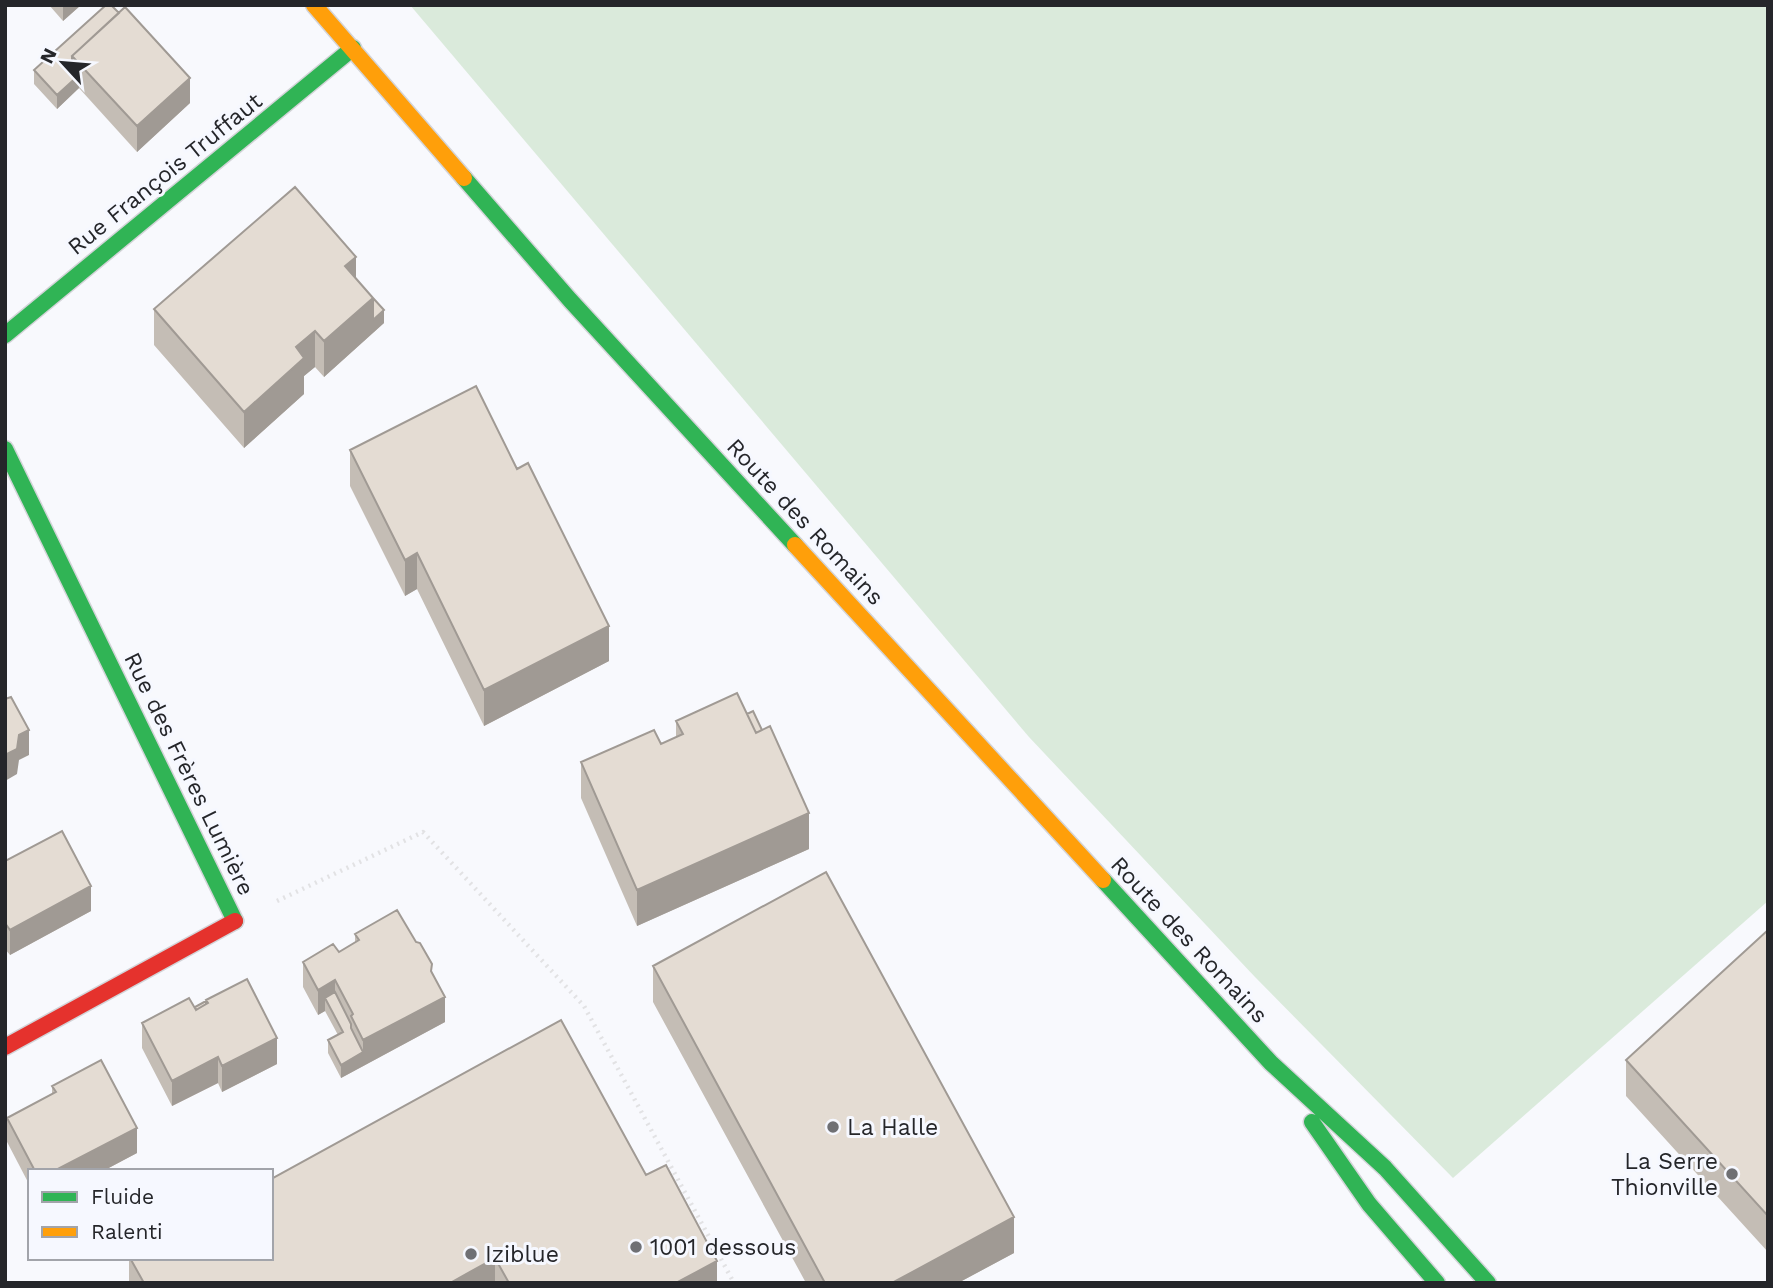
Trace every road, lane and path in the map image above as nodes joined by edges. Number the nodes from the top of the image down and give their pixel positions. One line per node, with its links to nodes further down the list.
1 (314, 5): 2 (street, Route des Romains)
2 (353, 48): 3 (street, Rue François Truffaut); 7 (street, Route des Romains)
3 (5, 335)
4 (5, 449): 5 (street, Rue des Frères Lumière)
5 (235, 921): 6 (street, Rue des Frères Lumière); 8 (path)
6 (5, 1047)
7 (1271, 1063): 9 (street, Route des Romains); 10 (street, Route des Romains)
8 (734, 1283)
9 (1437, 1283)
10 (1488, 1283)

